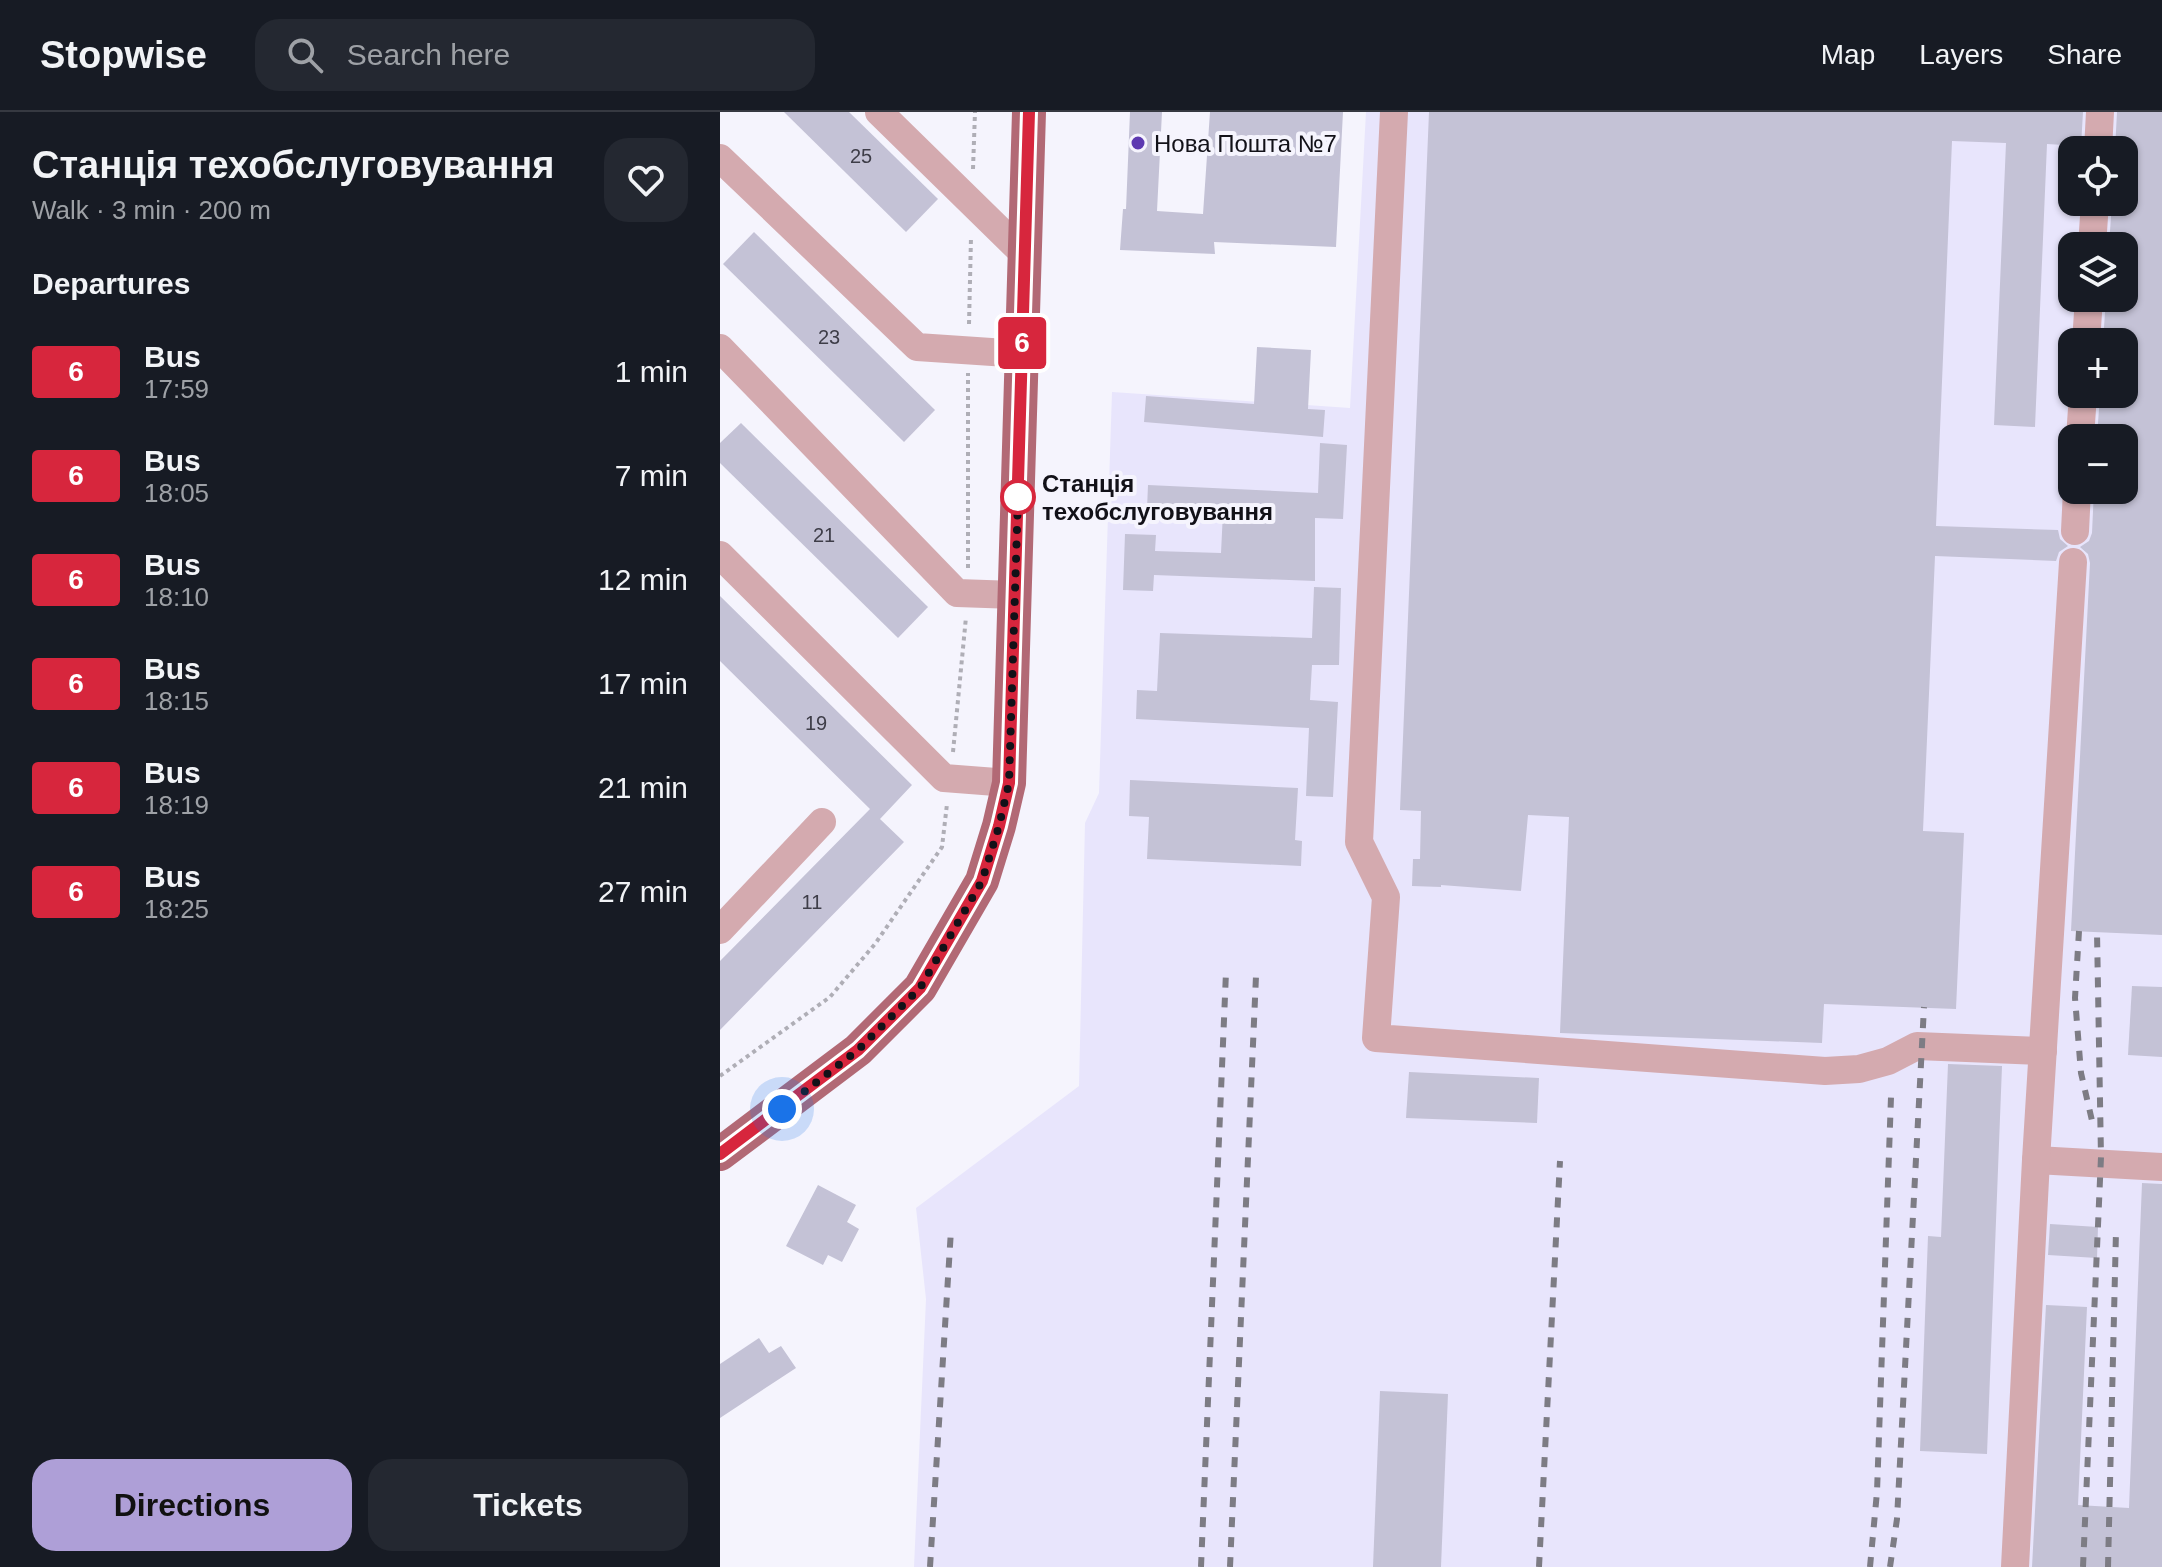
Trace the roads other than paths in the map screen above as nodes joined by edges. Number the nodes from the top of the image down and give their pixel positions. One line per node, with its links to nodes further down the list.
1 (879, 112): 7 (lane)
2 (1029, 112): 7 (main road)
3 (1394, 112): 18 (lane)
4 (2100, 112): 5 (lane)
5 (2099, 136)
6 (720, 158): 9 (lane)
7 (1025, 255): 9 (main road)
8 (720, 348): 14 (lane)
9 (1022, 354): 14 (main road)
10 (2076, 504): 11 (lane)
11 (2075, 531)
12 (720, 555): 15 (lane)
13 (2073, 562): 18 (lane)
14 (1015, 595): 15 (main road)
15 (1009, 783): 19 (main road)
16 (822, 822): 17 (lane)
17 (720, 930)
18 (2043, 1051): 20 (lane)
19 (720, 1154)
20 (2036, 1160): 21 (lane); 22 (lane)
21 (2162, 1167)
22 (2015, 1567)

